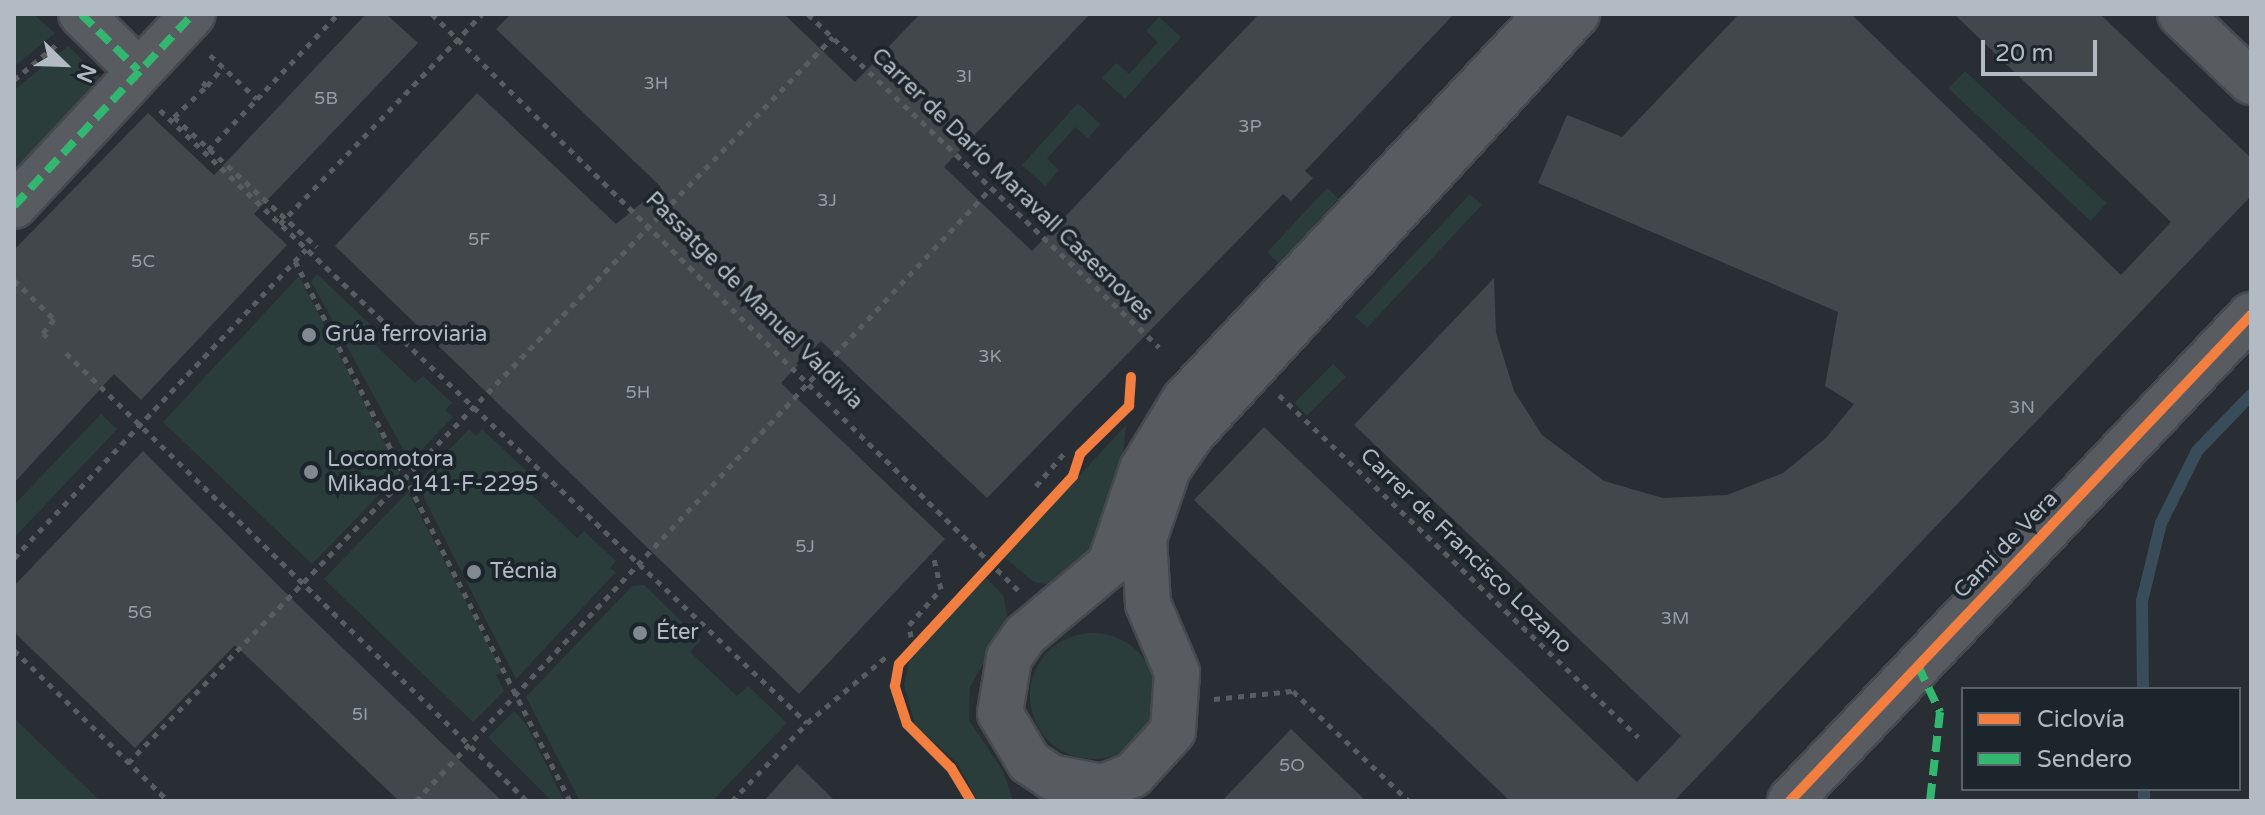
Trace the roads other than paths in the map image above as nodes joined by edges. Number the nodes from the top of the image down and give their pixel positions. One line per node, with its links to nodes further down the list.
1 (1547, 14): 10 (street)
2 (1577, 14): 11 (street)
3 (2180, 14): 7 (street)
4 (84, 17): 6 (street)
5 (186, 20): 6 (street)
6 (134, 76): 8 (street)
7 (2251, 82)
8 (14, 206)
9 (2251, 315): 16 (street, Camí de Vera)
10 (1046, 618): 11 (street); 12 (street)
11 (1165, 644): 13 (street)
12 (1012, 739): 13 (street); 14 (street)
13 (1133, 775): 15 (street)
14 (1023, 801)
15 (1098, 801)
16 (1790, 801)

